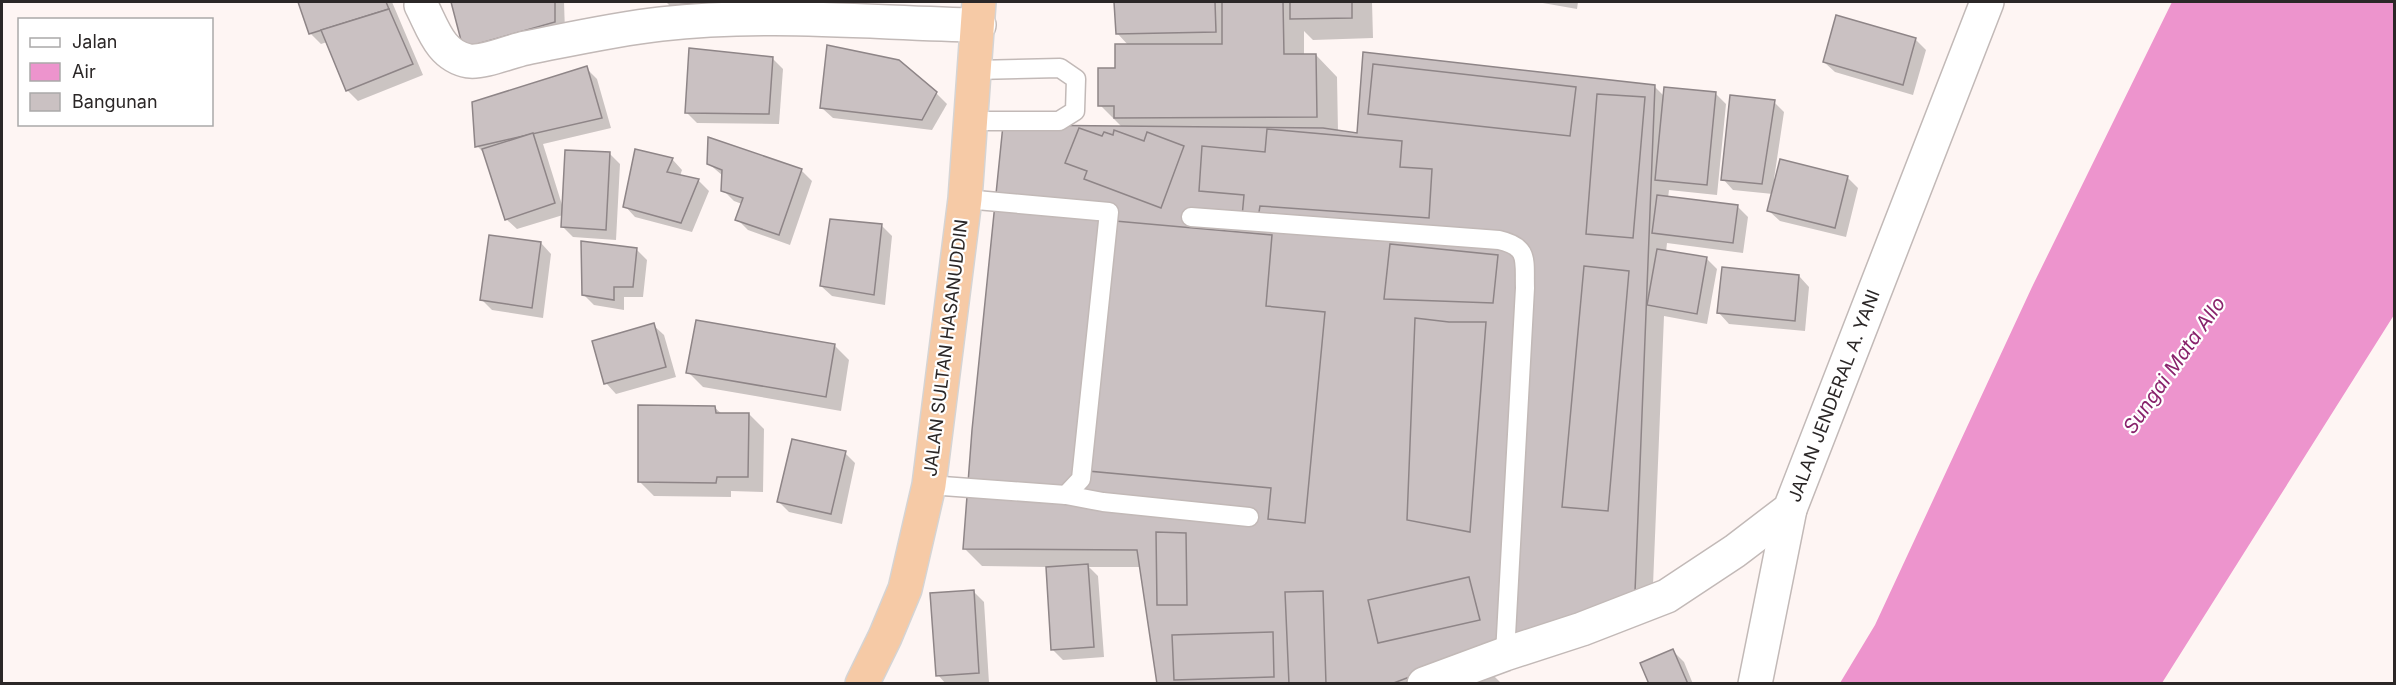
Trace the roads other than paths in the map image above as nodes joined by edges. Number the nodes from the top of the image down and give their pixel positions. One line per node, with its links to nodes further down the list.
1 (1987, 2): 10 (street, JALAN JENDERAL A. YANI)
2 (422, 5): 3 (street)
3 (979, 13): 4 (highway, JALAN SULTAN HASANUDDIN)
4 (975, 70): 5 (highway, JALAN SULTAN HASANUDDIN); 5 (lane)
5 (971, 121): 6 (highway, JALAN SULTAN HASANUDDIN)
6 (965, 199): 8 (highway, JALAN SULTAN HASANUDDIN); 9 (lane)
7 (1191, 217): 12 (lane)
8 (929, 485): 9 (lane); 13 (highway, JALAN SULTAN HASANUDDIN)
9 (1066, 495): 11 (lane)
10 (1790, 509): 12 (street, JALAN JENDERAL A. YANI); 15 (street)
11 (1249, 517)
12 (1505, 654): 14 (street, JALAN JENDERAL A. YANI)
13 (865, 682)
14 (1424, 684)
15 (1755, 684)

